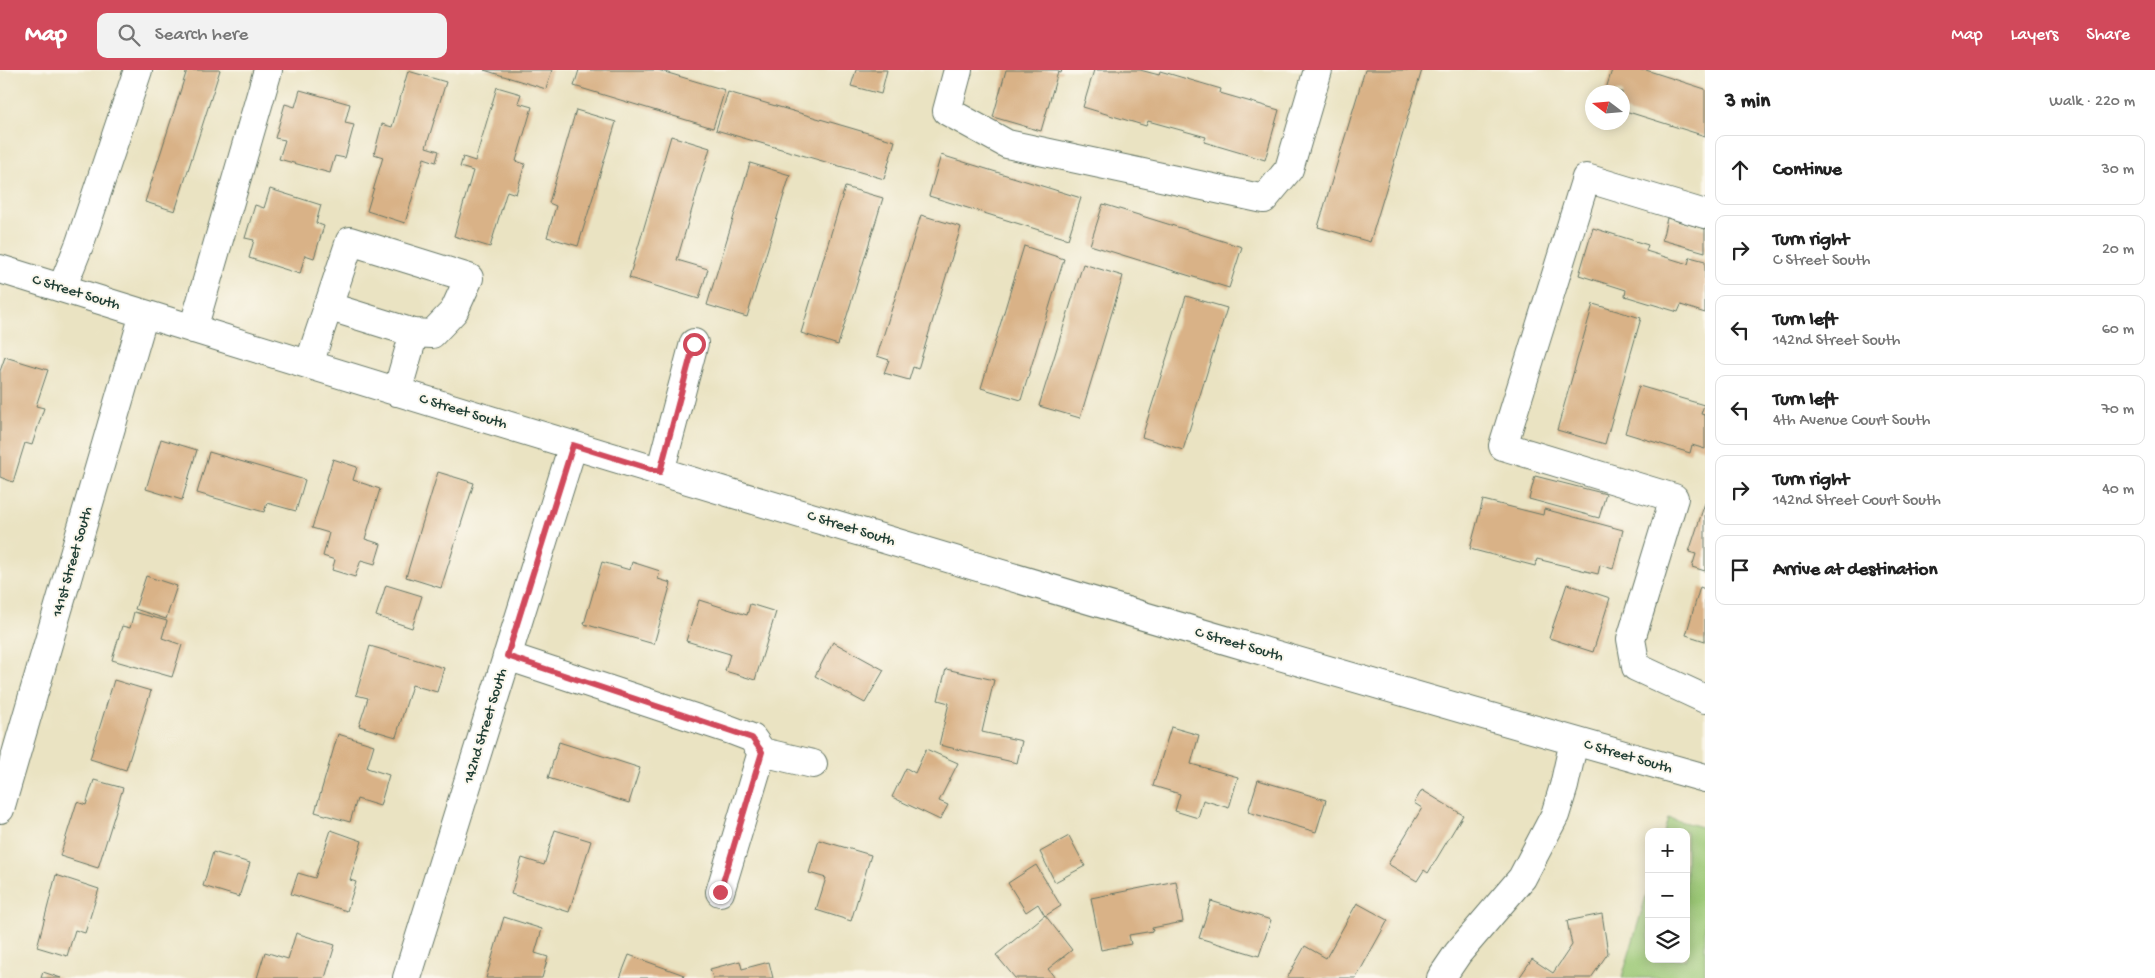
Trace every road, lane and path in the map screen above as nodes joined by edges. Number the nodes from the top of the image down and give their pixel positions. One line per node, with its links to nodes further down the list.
1 (138, 70): 7 (street)
2 (268, 70): 10 (street)
3 (958, 70): 4 (street)
4 (1318, 70)
5 (1705, 214): 18 (street)
6 (0, 269): 7 (street, C Street South)
7 (62, 288): 9 (street, C Street South)
8 (328, 306): 11 (street); 11 (street); 13 (street)
9 (144, 314): 10 (street, C Street South); 23 (street, 141st Street South)
10 (193, 329): 13 (street, C Street South)
11 (414, 333): 14 (street)
12 (694, 344): 16 (street)
13 (309, 364): 14 (street, C Street South)
14 (397, 392): 15 (street, C Street South)
15 (573, 445): 16 (street, C Street South); 17 (street, 142nd Street South)
16 (660, 472): 19 (street, C Street South)
17 (507, 656): 20 (street); 25 (street, 142nd Street South)
18 (1705, 699)
19 (1574, 741): 22 (street, C Street South); 26 (street)
20 (762, 752): 21 (street); 24 (street)
21 (813, 764)
22 (1705, 778)
23 (0, 809)
24 (720, 892)
25 (407, 978)
26 (1441, 978)

